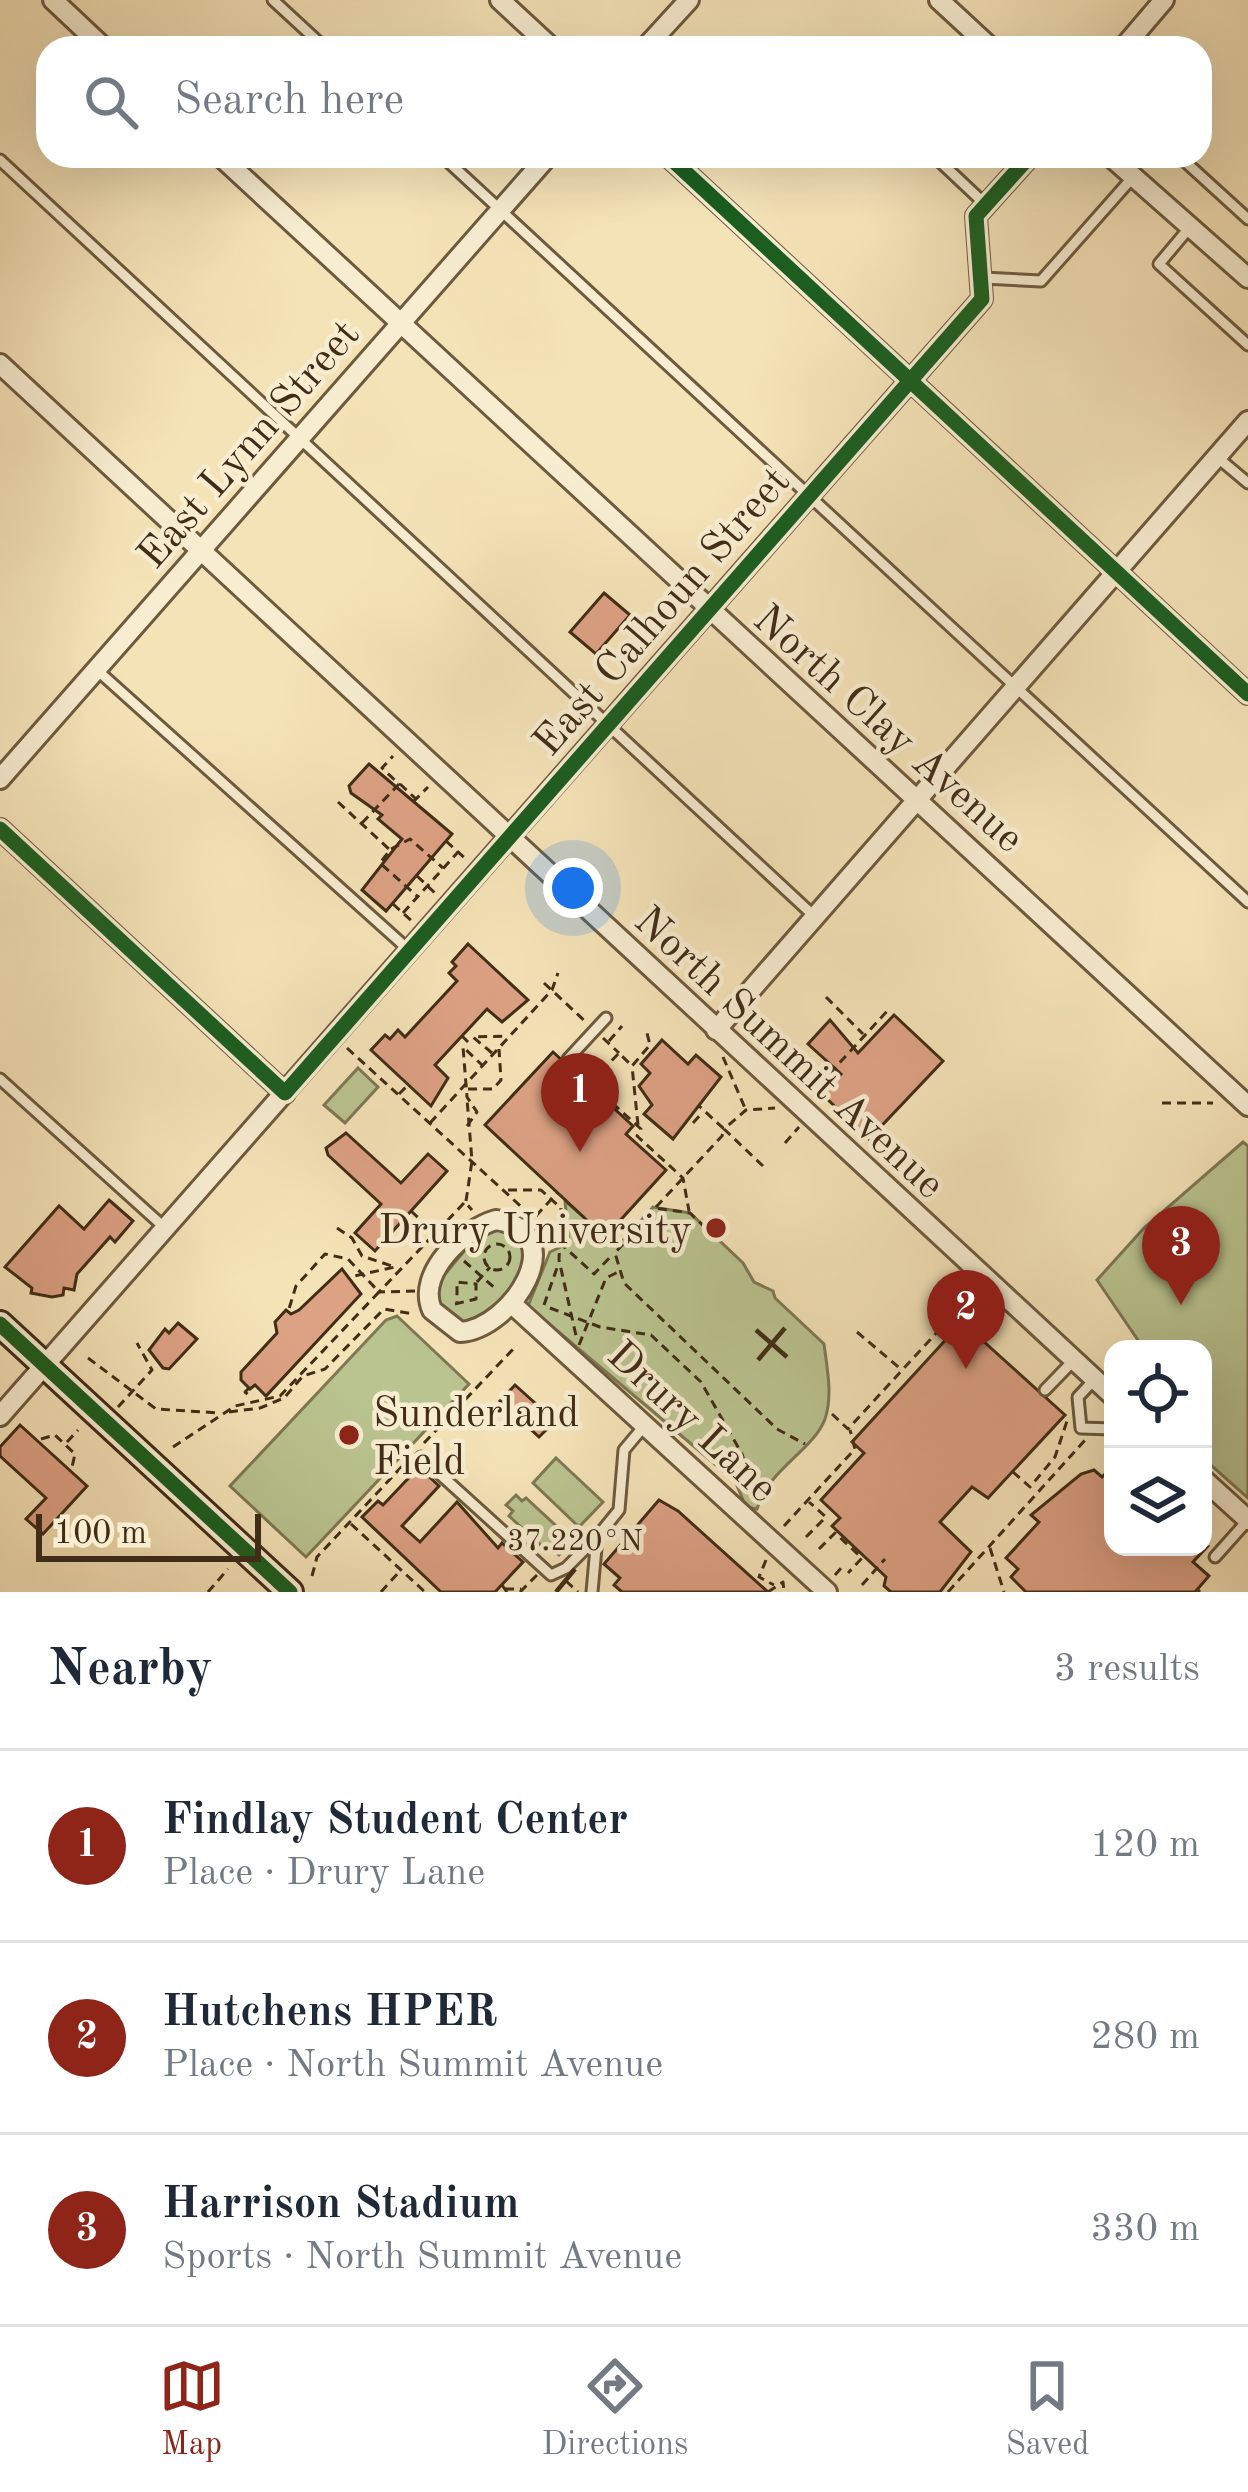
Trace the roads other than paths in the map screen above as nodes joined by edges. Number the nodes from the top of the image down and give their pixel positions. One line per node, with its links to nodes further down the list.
1 (53, 0): 7 (street)
2 (273, 0): 8 (lane)
3 (500, 0): 9 (street)
4 (688, 0): 10 (street)
5 (939, 0): 11 (street)
6 (1164, 0): 12 (street)
7 (91, 36)
8 (312, 36)
9 (539, 36)
10 (656, 36)
11 (978, 36)
12 (1134, 36)
13 (0, 160): 34 (lane)
14 (233, 168): 29 (street, North Clay Avenue)
15 (455, 168): 24 (lane)
16 (537, 168): 24 (street, East Lynn Street)
17 (681, 168): 32 (street)
18 (947, 168): 23 (lane)
19 (1019, 168): 23 (street)
20 (1121, 168): 27 (lane)
21 (1128, 168): 26 (street)
22 (1192, 168): 25 (lane)
23 (986, 205): 27 (street)
24 (500, 210): 29 (street, East Lynn Street); 37 (lane)
25 (1248, 219)
26 (1190, 226): 28 (street); 30 (lane)
27 (981, 278): 32 (street, East Calhoun Street)
28 (1248, 278)
29 (400, 324): 34 (street, East Lynn Street); 40 (street, North Clay Avenue)
30 (1248, 345)
31 (0, 364): 38 (street, North Summit Avenue)
32 (910, 380): 37 (street, East Calhoun Street); 39 (street)
33 (1248, 421): 35 (street)
34 (298, 439): 38 (street, East Lynn Street); 44 (lane)
35 (1217, 457): 36 (lane); 39 (street)
36 (1248, 483)
37 (808, 496): 40 (street, East Calhoun Street); 42 (lane)
38 (200, 550): 41 (street, East Lynn Street); 48 (street, North Summit Avenue)
39 (1117, 574): 42 (street); 43 (street)
40 (708, 609): 44 (street, East Calhoun Street); 46 (street, North Clay Avenue)
41 (96, 669): 45 (street, East Lynn Street); 51 (lane)
42 (1017, 688): 46 (street); 49 (lane)
43 (1248, 694)
44 (609, 723): 48 (street, East Calhoun Street); 50 (lane)
45 (0, 779)
46 (918, 800): 50 (street); 57 (street, North Clay Avenue)
47 (0, 829): 56 (street)
48 (508, 838): 51 (street, East Calhoun Street); 53 (street, North Summit Avenue)
49 (1248, 902)
50 (814, 916): 53 (street)
51 (410, 951): 56 (street, East Calhoun Street)
52 (606, 1018): 54 (lane)
53 (716, 1030): 61 (street, North Summit Avenue)
54 (568, 1059)
55 (0, 1079): 58 (lane)
56 (285, 1093): 58 (street, East Calhoun Street)
57 (1248, 1106)
58 (166, 1229): 62 (street, East Calhoun Street)
59 (507, 1299): 59 (street); 67 (street, Drury Lane)
60 (0, 1324): 62 (main road)
61 (1073, 1360): 63 (street, North Summit Avenue); 65 (lane)
62 (45, 1365): 66 (street, East Calhoun Street); 75 (main road)
63 (1095, 1379): 64 (street, North Summit Avenue); 68 (lane)
64 (1104, 1388)
65 (1046, 1390)
66 (0, 1416)
67 (645, 1424): 72 (lane); 74 (street, Drury Lane)
68 (1104, 1429)
69 (421, 1457): 72 (lane)
70 (1212, 1487): 71 (street)
71 (1248, 1520): 73 (lane)
72 (596, 1537): 76 (lane)
73 (1215, 1557)
74 (828, 1586)
75 (284, 1590)
76 (592, 1592)

